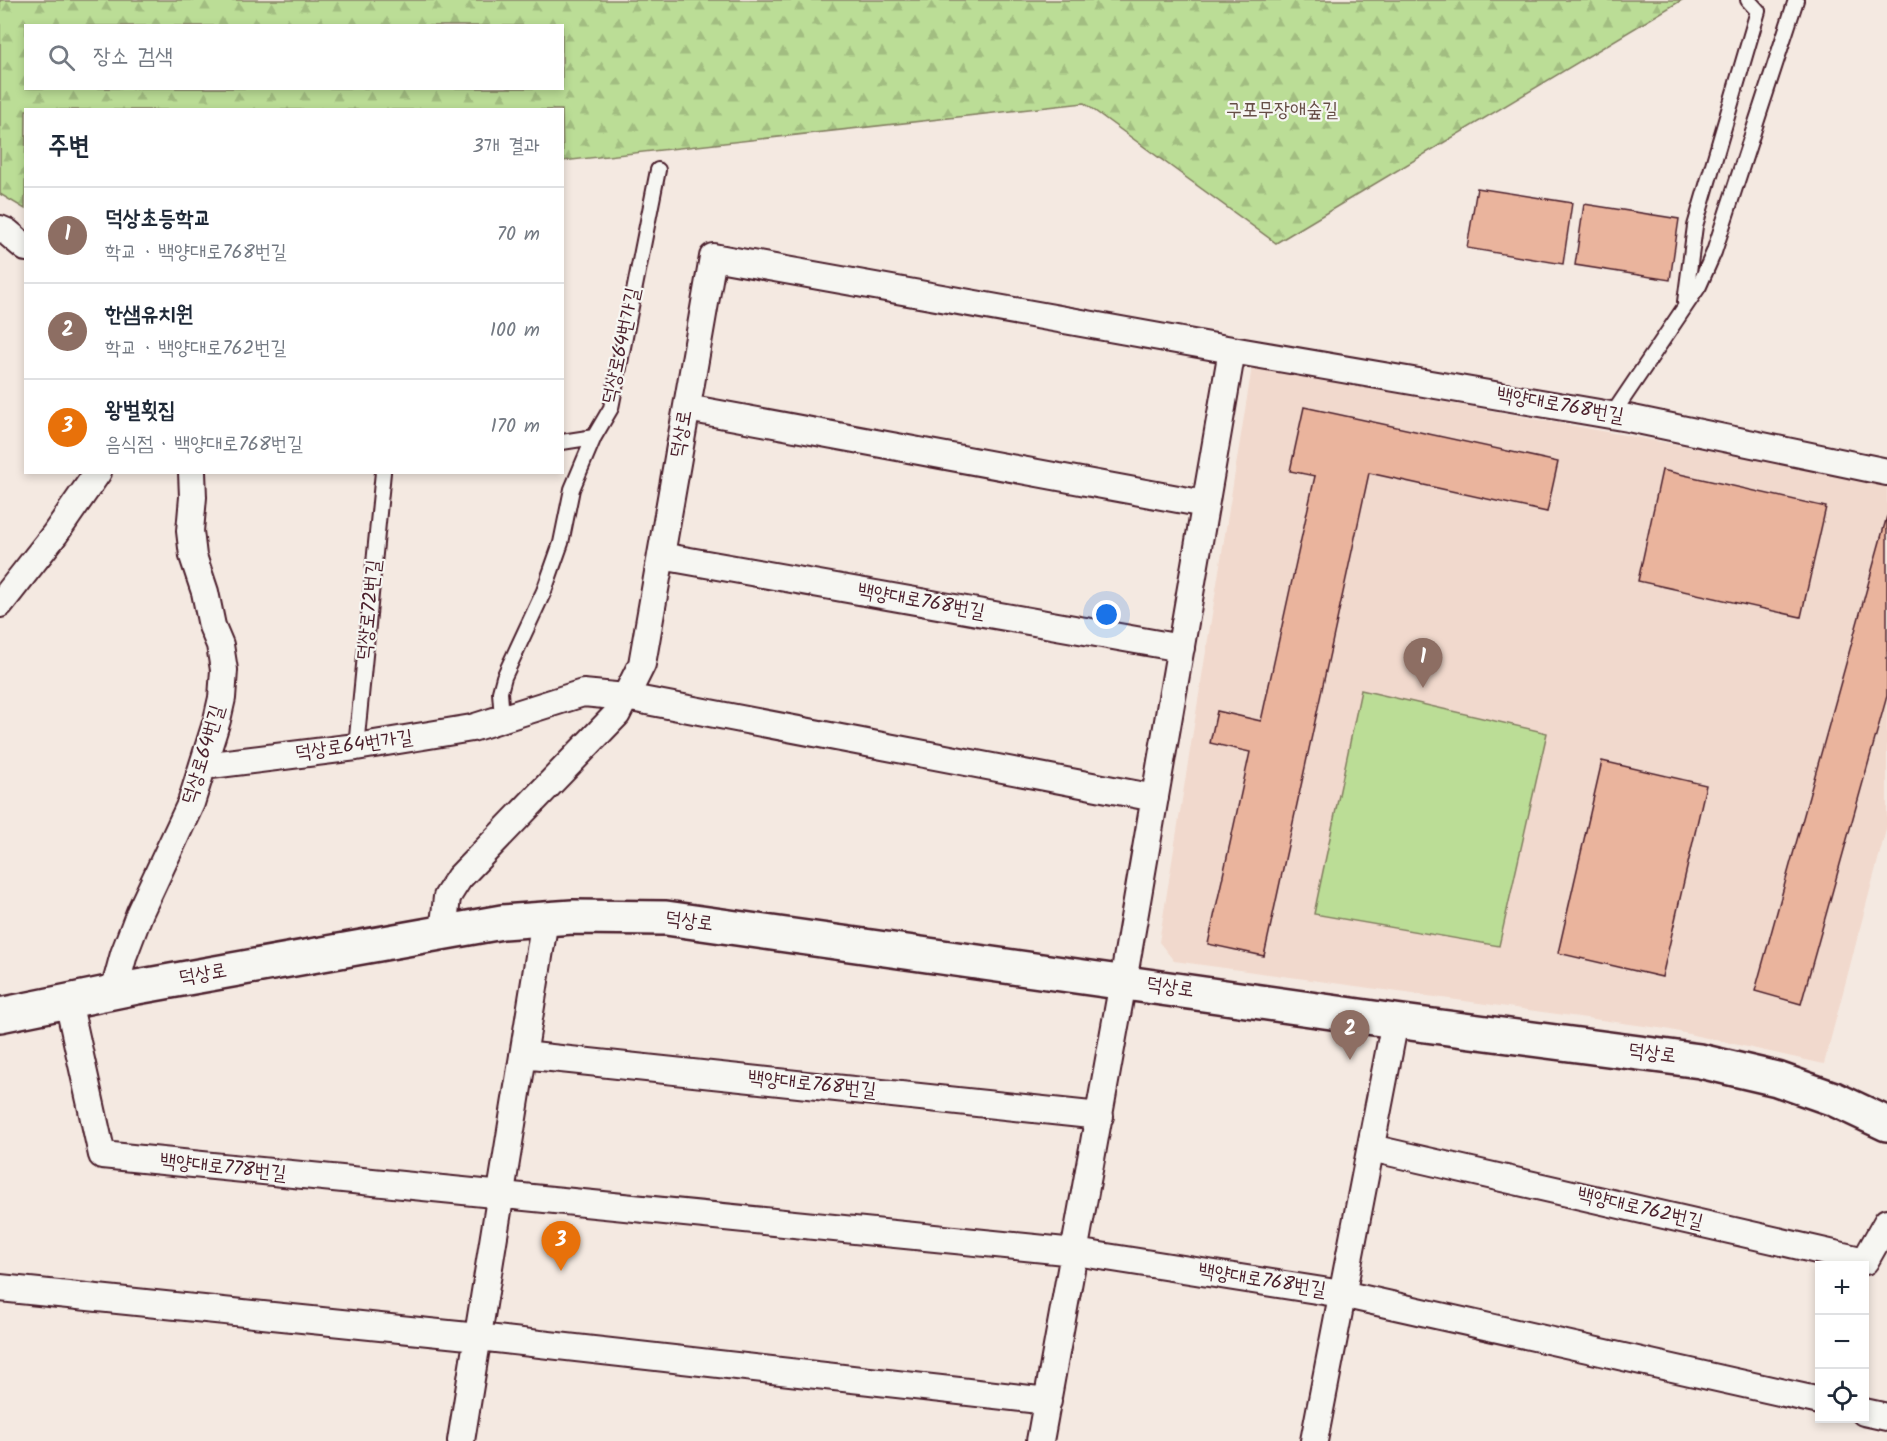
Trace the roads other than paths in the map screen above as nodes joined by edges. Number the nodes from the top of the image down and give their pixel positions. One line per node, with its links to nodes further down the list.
1 (1748, 0): 7 (lane)
2 (1796, 0): 7 (lane)
3 (658, 170): 11 (lane, 덕상로64번가길)
4 (0, 229): 5 (street)
5 (24, 246)
6 (713, 257): 8 (street, 백양대로768번길); 9 (street, 덕상로)
7 (1685, 307): 10 (lane)
8 (1232, 350): 10 (street, 백양대로768번길); 17 (street)
9 (687, 408): 17 (street); 18 (street, 덕상로)
10 (1611, 415): 13 (street, 백양대로768번길)
11 (594, 437): 12 (lane); 22 (lane, 덕상로64번가길)
12 (564, 442)
13 (1887, 472)
14 (97, 474): 19 (street)
15 (192, 474): 24 (street, 덕상로64번길)
16 (383, 474): 23 (lane, 덕상로72번길)
17 (1205, 504): 20 (street)
18 (661, 556): 20 (street, 백양대로768번길); 21 (street, 덕상로)
19 (0, 604)
20 (1181, 648): 25 (street)
21 (626, 698): 22 (street, 덕상로64번가길); 25 (street); 27 (street, 덕상로)
22 (502, 718): 23 (street, 덕상로64번가길)
23 (356, 747): 24 (street, 덕상로64번가길)
24 (203, 766): 29 (street, 덕상로64번길)
25 (1155, 798): 28 (street)
26 (545, 919): 27 (main road, 덕상로); 28 (main road, 덕상로); 33 (street)
27 (443, 933): 29 (main road, 덕상로)
28 (1124, 982): 32 (main road, 덕상로); 34 (street)
29 (114, 992): 30 (main road, 덕상로)
30 (68, 1001): 31 (main road, 덕상로); 37 (street, 백양대로778번길)
31 (0, 1015)
32 (1395, 1021): 35 (main road, 덕상로); 36 (street)
33 (524, 1055): 34 (street, 백양대로768번길); 37 (street)
34 (1100, 1116): 39 (street)
35 (1887, 1124)
36 (1371, 1148): 38 (street, 백양대로762번길); 41 (street)
37 (501, 1196): 39 (street, 백양대로768번길); 42 (street)
38 (1887, 1222)
39 (1075, 1252): 41 (street, 백양대로768번길); 44 (street)
40 (0, 1288): 42 (street)
41 (1342, 1294): 43 (street); 47 (street)
42 (478, 1337): 44 (street); 48 (street)
43 (1815, 1400)
44 (1048, 1401): 49 (street)
45 (1869, 1413): 46 (street)
46 (1887, 1417)
47 (1321, 1440)
48 (461, 1441)
49 (1040, 1441)

